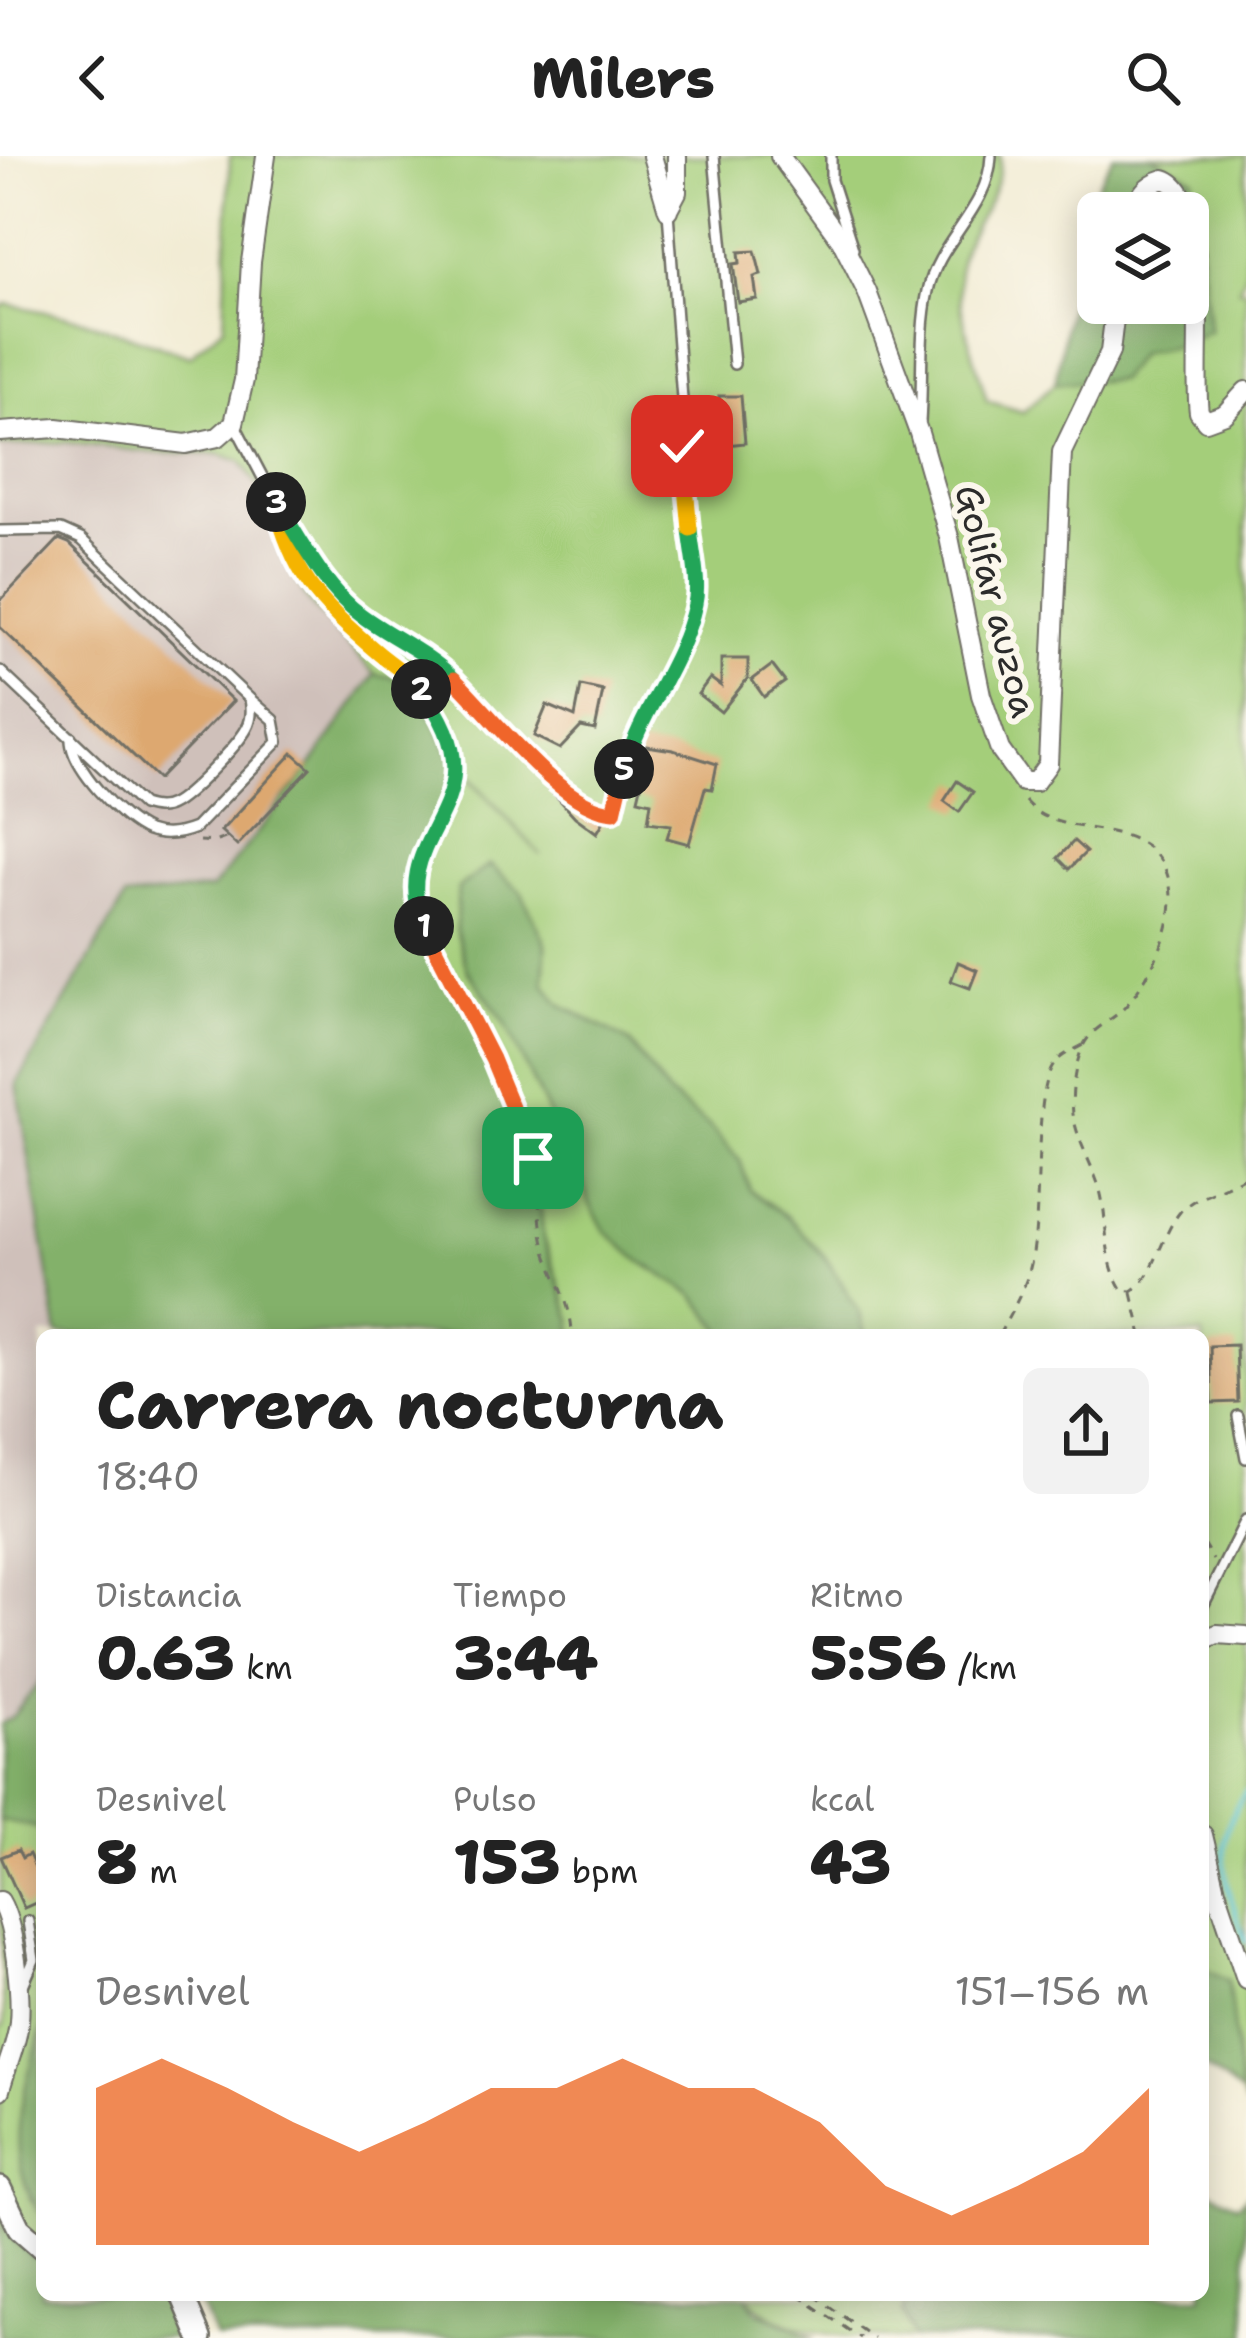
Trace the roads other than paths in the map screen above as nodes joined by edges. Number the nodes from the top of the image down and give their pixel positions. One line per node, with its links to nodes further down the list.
1 (266, 156): 16 (street)
2 (652, 156): 10 (street)
3 (676, 156): 10 (street)
4 (714, 156): 14 (lane)
5 (781, 156): 11 (street, Golifar auzoa)
6 (831, 156): 11 (lane)
7 (991, 156): 18 (lane)
8 (1143, 192): 9 (street)
9 (1182, 192)
10 (668, 210): 24 (lane)
11 (867, 292): 18 (street, Golifar auzoa)
12 (1113, 324): 18 (street, Golifar auzoa)
13 (1197, 324): 15 (street)
14 (734, 364)
15 (1246, 391)
16 (234, 423): 17 (street); 19 (lane)
17 (0, 432)
18 (919, 433)
19 (273, 497)
20 (0, 531): 22 (lane)
21 (0, 671): 23 (lane)
22 (250, 699): 23 (lane); 23 (lane)
23 (71, 737)
24 (617, 806)
25 (1238, 1416): 26 (lane)
26 (1246, 1458)
27 (1246, 1520): 28 (lane)
28 (1209, 1594)
29 (1246, 1636): 30 (street)
30 (1209, 1637)
31 (1209, 1860): 34 (street)
32 (0, 1900): 35 (street)
33 (28, 1921): 35 (lane)
34 (1246, 1979)
35 (17, 1998): 36 (street)
36 (0, 2090)
37 (0, 2188): 38 (street)
38 (36, 2243)
39 (185, 2301): 40 (street)
40 (200, 2338)

